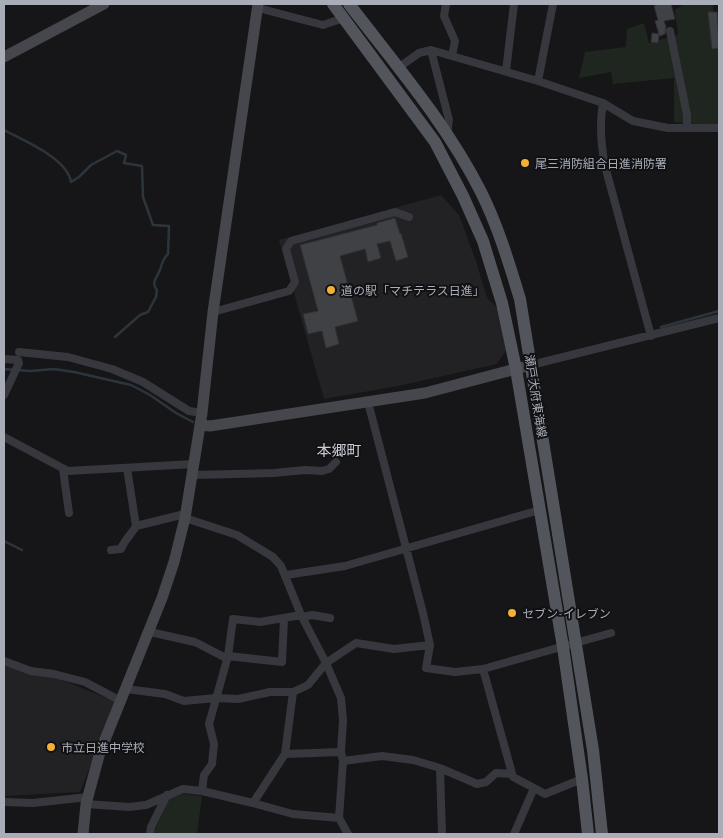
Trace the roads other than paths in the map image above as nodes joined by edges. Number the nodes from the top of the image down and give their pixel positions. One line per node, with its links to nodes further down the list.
1 (104, 4): 12 (street)
2 (333, 4): 8 (main road, 瀬戸大府東海線)
3 (349, 4): 13 (main road, 瀬戸大府東海線)
4 (446, 4): 11 (street)
5 (514, 4): 14 (street)
6 (553, 4): 15 (street)
7 (258, 6): 8 (street); 21 (street)
8 (344, 18): 27 (main road, 瀬戸大府東海線)
9 (670, 31): 17 (street)
10 (431, 50): 11 (street); 13 (street); 19 (street)
11 (452, 56): 14 (street)
12 (4, 57)
13 (398, 68): 19 (main road, 瀬戸大府東海線)
14 (506, 71): 15 (street)
15 (538, 81): 16 (street)
16 (602, 103): 17 (street); 23 (street)
17 (687, 128): 18 (street)
18 (719, 128)
19 (447, 134): 26 (main road, 瀬戸大府東海線)
20 (409, 217): 21 (street)
21 (213, 312): 30 (street)
22 (719, 318): 23 (street)
23 (651, 336): 26 (street)
24 (19, 352): 30 (street)
25 (4, 359): 28 (street)
26 (531, 365): 27 (street); 50 (main road, 瀬戸大府東海線)
27 (516, 370): 29 (street); 37 (main road, 瀬戸大府東海線)
28 (4, 395)
29 (368, 402): 31 (street); 41 (street)
30 (202, 413): 31 (street)
31 (200, 425): 36 (street)
32 (4, 437): 34 (street)
33 (336, 462): 36 (street)
34 (64, 468): 35 (street); 38 (street)
35 (127, 468): 36 (street); 40 (street)
36 (193, 470): 39 (street)
37 (540, 510): 41 (street); 50 (main road, 瀬戸大府東海線)
38 (69, 513)
39 (185, 516): 40 (street); 43 (street); 47 (street)
40 (136, 526): 42 (street)
41 (406, 548): 43 (street); 49 (street)
42 (111, 550)
43 (286, 575): 44 (street)
44 (302, 616): 45 (street); 46 (street); 53 (street)
45 (330, 618)
46 (284, 619): 51 (street); 51 (street)
47 (150, 632): 51 (street); 55 (street)
48 (611, 633): 50 (street)
49 (430, 645): 53 (street); 54 (street)
50 (569, 645): 54 (street); 64 (main road, 瀬戸大府東海線); 78 (main road, 瀬戸大府東海線)
51 (227, 657): 57 (street)
52 (4, 661): 58 (street)
53 (326, 663): 56 (street); 59 (street)
54 (483, 669): 63 (street)
55 (126, 689): 57 (street); 58 (street)
56 (293, 692): 57 (street); 60 (street)
57 (216, 698): 66 (street)
58 (121, 701): 68 (street)
59 (341, 752): 60 (street); 61 (street)
60 (285, 754): 70 (street)
61 (343, 761): 62 (street); 71 (street)
62 (440, 768): 63 (street); 75 (street)
63 (512, 774): 65 (street)
64 (582, 779): 65 (street); 77 (main road, 瀬戸大府東海線)
65 (534, 788): 76 (street)
66 (202, 790): 67 (street); 70 (street)
67 (167, 795): 68 (street); 73 (street)
68 (87, 801): 69 (street); 72 (street)
69 (4, 802)
70 (254, 802): 71 (street)
71 (339, 818): 74 (street)
72 (83, 834)
73 (150, 834)
74 (348, 834)
75 (442, 834)
76 (514, 834)
77 (588, 834)
78 (602, 834)

